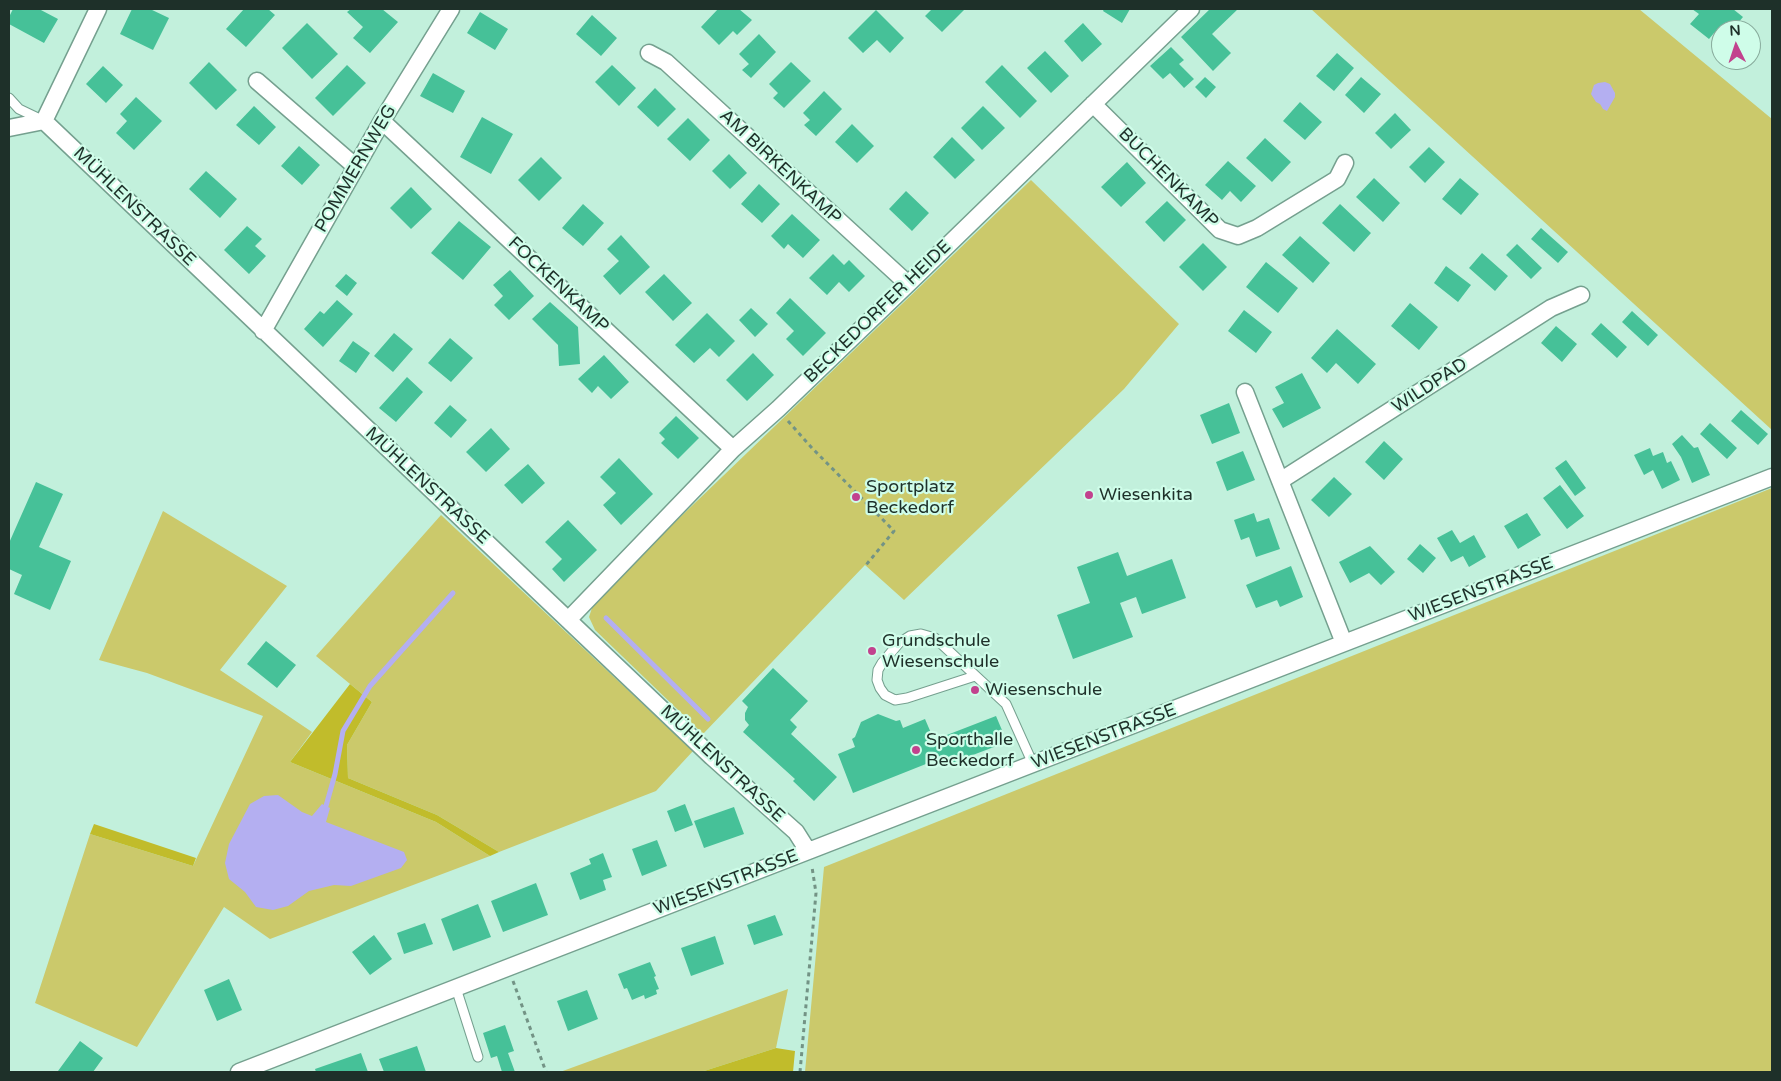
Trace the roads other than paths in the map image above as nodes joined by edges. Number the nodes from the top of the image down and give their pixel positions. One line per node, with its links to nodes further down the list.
1 (98, 9): 9 (street)
2 (451, 9): 8 (street, POMMERNWEG)
3 (1191, 9): 7 (street, BECKEDORFER HEIDE)
4 (649, 53): 13 (street, AM BIRKENKAMP)
5 (256, 81): 12 (street)
6 (9, 98): 9 (lane)
7 (1093, 104): 11 (street, BUCHENKAMP); 13 (street, BECKEDORFER HEIDE)
8 (382, 121): 12 (street, POMMERNWEG); 17 (street, FOCKENKAMP)
9 (44, 122): 10 (street); 15 (street, MÜHLENSTRASSE)
10 (9, 128)
11 (1345, 163)
12 (356, 168): 15 (street, POMMERNWEG)
13 (908, 284): 17 (street, BECKEDORFER HEIDE)
14 (1582, 295): 19 (street, WILDPAD)
15 (263, 331): 20 (street, MÜHLENSTRASSE)
16 (1245, 392): 19 (street)
17 (734, 449): 20 (street, BECKEDORFER HEIDE)
18 (1772, 478): 21 (street, WIESENSTRASSE)
19 (1280, 481): 21 (street)
20 (568, 620): 24 (street, MÜHLENSTRASSE)
21 (1344, 643): 23 (street, WIESENSTRASSE)
22 (975, 676): 22 (lane); 23 (lane)
23 (1033, 764): 24 (street, WIESENSTRASSE)
24 (808, 852): 25 (street, WIESENSTRASSE)
25 (456, 988): 26 (lane); 27 (street, WIESENSTRASSE)
26 (478, 1057)
27 (239, 1072)

